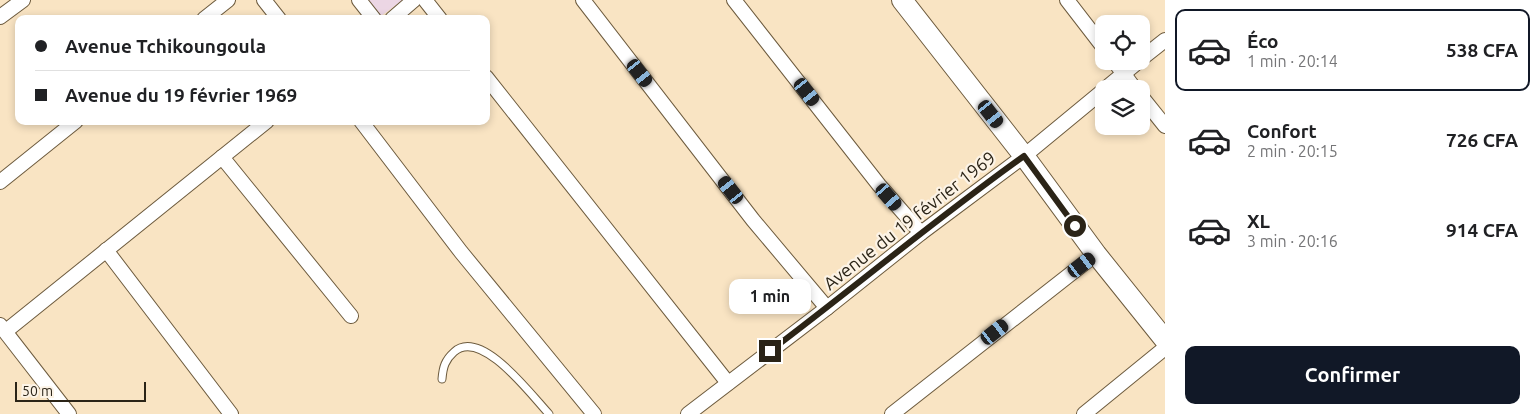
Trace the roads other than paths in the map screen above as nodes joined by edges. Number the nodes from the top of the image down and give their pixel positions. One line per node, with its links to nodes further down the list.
1 (23, 0): 16 (street)
2 (228, 0): 11 (street)
3 (264, 0): 12 (street)
4 (359, 0): 13 (street)
5 (414, 0): 14 (street)
6 (425, 0): 15 (street)
7 (582, 0): 38 (street)
8 (734, 0): 35 (street)
9 (902, 0): 32 (street)
10 (1067, 0): 17 (street)
11 (209, 15)
12 (276, 15)
13 (371, 15)
14 (397, 15)
15 (437, 15)
16 (0, 18)
17 (1095, 36)
18 (1165, 40): 19 (street, Avenue du 19 février 1969)
19 (1150, 52)
20 (1120, 70): 22 (street)
21 (1128, 70): 22 (street, Avenue du 19 février 1969)
22 (1123, 74): 23 (street, Avenue du 19 février 1969); 24 (street)
23 (1115, 80)
24 (1128, 80)
25 (490, 82): 44 (street)
26 (1095, 97): 32 (street, Avenue du 19 février 1969)
27 (1150, 107): 31 (street)
28 (71, 125): 34 (street)
29 (262, 125): 33 (street)
30 (364, 125): 48 (street)
31 (1165, 126)
32 (1024, 156): 35 (street, Avenue du 19 février 1969); 37 (street)
33 (222, 157): 36 (street); 39 (street)
34 (0, 182)
35 (920, 233): 38 (street, Avenue du 19 février 1969)
36 (106, 250): 40 (street); 46 (street)
37 (1096, 254): 41 (street); 50 (street)
38 (827, 308): 44 (street, Avenue du 19 février 1969)
39 (351, 316)
40 (3, 328): 45 (street)
41 (1165, 340)
42 (1165, 348): 51 (street)
43 (442, 379): 47 (lane)
44 (728, 383): 49 (street, Avenue du 19 février 1969)
45 (69, 414)
46 (231, 414)
47 (549, 414)
48 (594, 414)
49 (688, 414)
50 (892, 414)
51 (1084, 414)

